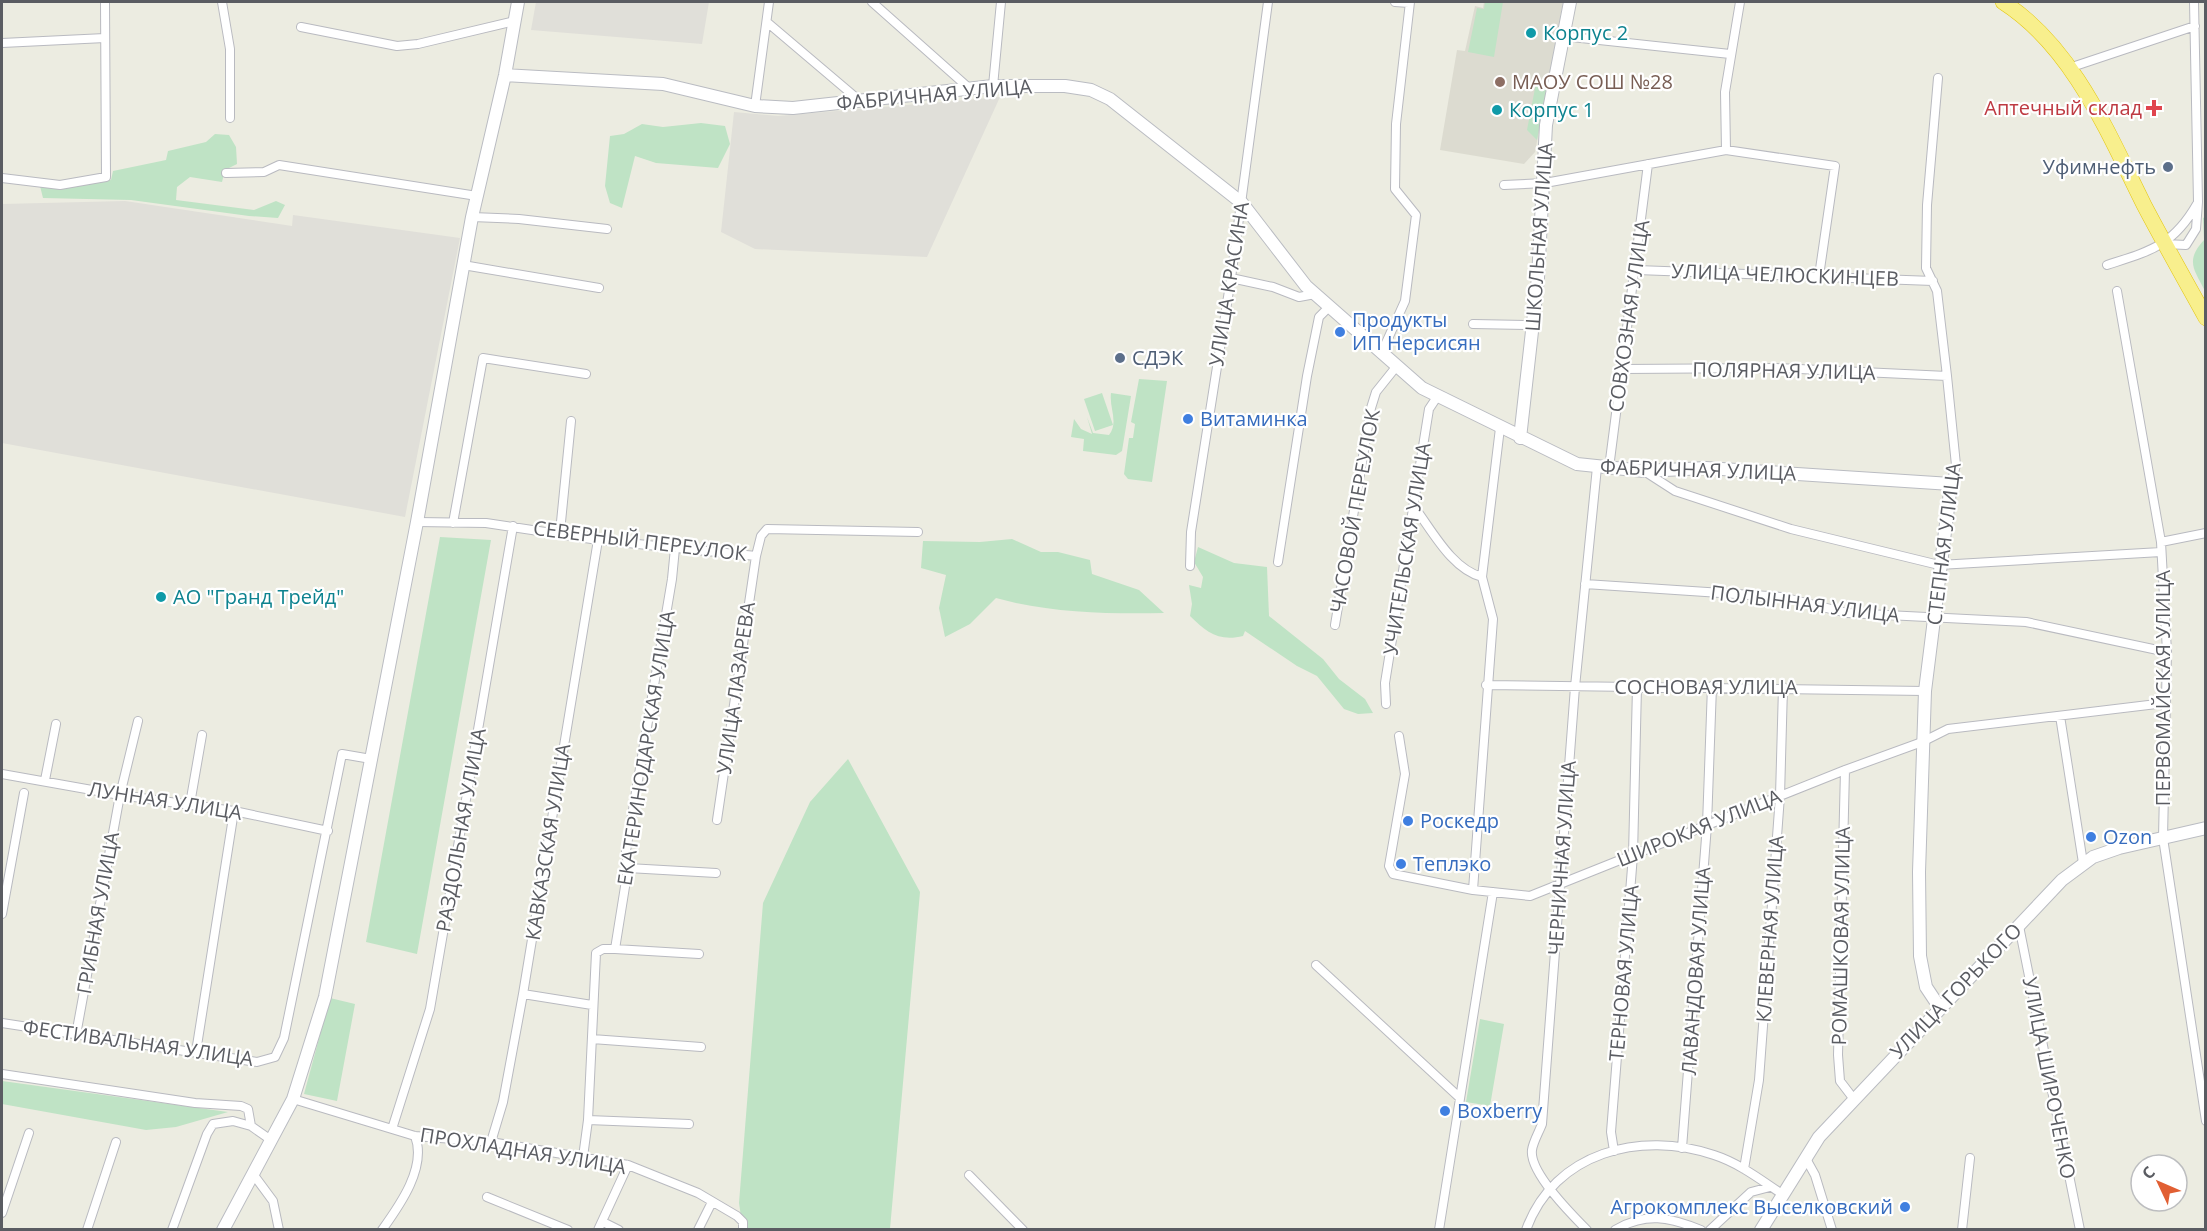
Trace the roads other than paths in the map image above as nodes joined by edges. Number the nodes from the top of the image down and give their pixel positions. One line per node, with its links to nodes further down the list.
1 (105, 2): 20 (street)
2 (222, 2): 30 (street)
3 (518, 2): 15 (street)
4 (769, 2): 16 (street)
5 (872, 2): 27 (street)
6 (992, 2): 14 (street)
7 (1268, 2): 39 (street, УЛИЦА КРАСИНА)
8 (1395, 2): 9 (street)
9 (1409, 2): 60 (street)
10 (1570, 2): 19 (street, ШКОЛЬНАЯ УЛИЦА)
11 (1740, 2): 22 (street)
12 (2003, 2): 23 (highway)
13 (2194, 2): 17 (street)
14 (1000, 5): 26 (street)
15 (514, 21): 18 (street); 24 (street)
16 (768, 23): 28 (street); 29 (street)
17 (2195, 26): 23 (street); 38 (street)
18 (302, 27)
19 (1563, 36): 22 (street); 35 (street, ШКОЛЬНАЯ УЛИЦА)
20 (105, 38): 21 (street); 34 (street)
21 (2, 43)
22 (1731, 54): 31 (street)
23 (2069, 68): 41 (highway)
24 (505, 75): 29 (street, ФАБРИЧНАЯ УЛИЦА); 37 (street)
25 (1938, 78): 52 (street, СТЕПНАЯ УЛИЦА)
26 (993, 86): 27 (street, ФАБРИЧНАЯ УЛИЦА); 39 (street, ФАБРИЧНАЯ УЛИЦА)
27 (970, 89): 28 (street, ФАБРИЧНАЯ УЛИЦА)
28 (860, 101): 29 (street, ФАБРИЧНАЯ УЛИЦА)
29 (754, 106)
30 (230, 118)
31 (1726, 150): 32 (street); 50 (street)
32 (1648, 164): 35 (street); 49 (street, СОВХОЗНАЯ УЛИЦА)
33 (226, 173): 37 (street)
34 (2, 178)
35 (1545, 183): 36 (street); 59 (street, ШКОЛЬНАЯ УЛИЦА)
36 (1504, 185)
37 (477, 195): 40 (street)
38 (2198, 202): 43 (street); 45 (street)
39 (1242, 203): 51 (street, УЛИЦА КРАСИНА); 55 (street, ФАБРИЧНАЯ УЛИЦА)
40 (472, 217): 42 (street); 46 (street)
41 (2153, 223): 43 (street); 44 (highway)
42 (607, 229)
43 (2179, 230): 44 (street)
44 (2164, 244): 45 (street); 47 (street); 48 (highway)
45 (2186, 245): 48 (street)
46 (463, 265): 53 (street); 73 (street)
47 (2107, 265)
48 (2178, 268): 57 (highway)
49 (1636, 270): 50 (street, УЛИЦА ЧЕЛЮСКИНЦЕВ); 62 (street, СОВХОЗНАЯ УЛИЦА)
50 (1819, 276): 52 (street, УЛИЦА ЧЕЛЮСКИНЦЕВ)
51 (1232, 278): 55 (street); 86 (street, УЛИЦА КРАСИНА)
52 (1933, 281): 64 (street, СТЕПНАЯ УЛИЦА)
53 (599, 288)
54 (2117, 291): 80 (street, ПЕРВОМАЙСКАЯ УЛИЦА)
55 (1315, 294): 56 (street, ФАБРИЧНАЯ УЛИЦА)
56 (1329, 308): 60 (street, ФАБРИЧНАЯ УЛИЦА); 84 (street)
57 (2205, 318)
58 (1473, 324): 59 (street)
59 (1533, 325): 68 (street, ШКОЛЬНАЯ УЛИЦА)
60 (1382, 354): 61 (street, ФАБРИЧНАЯ УЛИЦА)
61 (1396, 367): 65 (street, ФАБРИЧНАЯ УЛИЦА); 90 (street, ЧАСОВОЙ ПЕРЕУЛОК)
62 (1622, 369): 64 (street, ПОЛЯРНАЯ УЛИЦА); 69 (street, СОВХОЗНАЯ УЛИЦА)
63 (586, 374): 74 (street)
64 (1947, 376): 71 (street, СТЕПНАЯ УЛИЦА)
65 (1437, 397): 67 (street, ФАБРИЧНАЯ УЛИЦА); 72 (street, УЧИТЕЛЬСКАЯ УЛИЦА)
66 (571, 421): 76 (street)
67 (1500, 428): 68 (street, ФАБРИЧНАЯ УЛИЦА); 87 (street)
68 (1520, 438): 69 (street, ФАБРИЧНАЯ УЛИЦА)
69 (1603, 468): 70 (street, ФАБРИЧНАЯ УЛИЦА); 88 (street, ЧЕРНИЧНАЯ УЛИЦА)
70 (1649, 474): 71 (street, ФАБРИЧНАЯ УЛИЦА); 85 (street)
71 (1951, 484): 85 (street, СТЕПНАЯ УЛИЦА)
72 (1415, 508): 87 (street); 99 (street, УЧИТЕЛЬСКАЯ УЛИЦА)
73 (417, 522): 74 (street, СЕВЕРНЫЙ ПЕРЕУЛОК); 106 (street)
74 (453, 523): 75 (street, СЕВЕРНЫЙ ПЕРЕУЛОК)
75 (513, 526): 76 (street, СЕВЕРНЫЙ ПЕРЕУЛОК); 149 (street, РАЗДОЛЬНАЯ УЛИЦА)
76 (560, 532): 79 (street, СЕВЕРНЫЙ ПЕРЕУЛОК)
77 (918, 532): 83 (street, СЕВЕРНЫЙ ПЕРЕУЛОК)
78 (2205, 533): 80 (street)
79 (598, 540): 81 (street, СЕВЕРНЫЙ ПЕРЕУЛОК); 133 (street, КАВКАЗСКАЯ УЛИЦА)
80 (2161, 542): 82 (street, ПЕРВОМАЙСКАЯ УЛИЦА)
81 (675, 548): 83 (street, СЕВЕРНЫЙ ПЕРЕУЛОК); 122 (street, ЕКАТЕРИНОДАРСКАЯ УЛИЦА)
82 (2161, 552): 85 (street); 91 (street, ПЕРВОМАЙСКАЯ УЛИЦА)
83 (756, 556): 115 (street, УЛИЦА ЛАЗАРЕВА)
84 (1278, 562)
85 (1939, 565): 89 (street, СТЕПНАЯ УЛИЦА)
86 (1190, 566)
87 (1482, 577): 92 (street)
88 (1585, 584): 89 (street, ПОЛЫННАЯ УЛИЦА); 94 (street, ЧЕРНИЧНАЯ УЛИЦА)
89 (1935, 618): 91 (street, ПОЛЫННАЯ УЛИЦА); 97 (street, СТЕПНАЯ УЛИЦА)
90 (1335, 626)
91 (2167, 652): 98 (street, ПЕРВОМАЙСКАЯ УЛИЦА)
92 (1486, 685): 94 (street, СОСНОВАЯ УЛИЦА); 126 (street)
93 (1712, 686): 95 (street, СОСНОВАЯ УЛИЦА); 96 (street, СОСНОВАЯ УЛИЦА); 116 (street, ЛАВАНДОВАЯ УЛИЦА)
94 (1575, 687): 95 (street, СОСНОВАЯ УЛИЦА); 125 (street, ЧЕРНИЧНАЯ УЛИЦА)
95 (1637, 687): 120 (street, ТЕРНОВАЯ УЛИЦА)
96 (1783, 687): 97 (street, СОСНОВАЯ УЛИЦА); 112 (street, КЛЕВЕРНАЯ УЛИЦА)
97 (1925, 691): 105 (street, СТЕПНАЯ УЛИЦА)
98 (2165, 703): 100 (street, ШИРОКАЯ УЛИЦА); 119 (street, ПЕРВОМАЙСКАЯ УЛИЦА)
99 (1386, 704)
100 (2060, 716): 105 (street, ШИРОКАЯ УЛИЦА); 121 (street)
101 (138, 722): 111 (street, ГРИБНАЯ УЛИЦА)
102 (56, 724): 109 (street)
103 (202, 735): 113 (street)
104 (1399, 736): 126 (street, ШИРОКАЯ УЛИЦА)
105 (1922, 742): 107 (street, ШИРОКАЯ УЛИЦА); 135 (street, СТЕПНАЯ УЛИЦА)
106 (371, 759): 118 (street); 144 (street)
107 (1845, 770): 112 (street, ШИРОКАЯ УЛИЦА); 143 (street, РОМАШКОВАЯ УЛИЦА)
108 (2, 774): 109 (street, ЛУННАЯ УЛИЦА)
109 (45, 780): 111 (street, ЛУННАЯ УЛИЦА)
110 (24, 793): 123 (street)
111 (120, 795): 113 (street, ЛУННАЯ УЛИЦА); 137 (street, ГРИБНАЯ УЛИЦА)
112 (1780, 796): 116 (street, ШИРОКАЯ УЛИЦА); 161 (street, КЛЕВЕРНАЯ УЛИЦА)
113 (190, 804): 114 (street, ЛУННАЯ УЛИЦА)
114 (234, 812): 118 (street, ЛУННАЯ УЛИЦА); 140 (street)
115 (717, 820)
116 (1707, 825): 120 (street, ШИРОКАЯ УЛИЦА); 155 (street, ЛАВАНДОВАЯ УЛИЦА)
117 (2205, 828): 119 (street, УЛИЦА ГОРЬКОГО)
118 (328, 831): 140 (street, ФЕСТИВАЛЬНАЯ УЛИЦА)
119 (2163, 838): 121 (street, УЛИЦА ГОРЬКОГО); 146 (street, ПЕРВОМАЙСКАЯ УЛИЦА)
120 (1634, 855): 125 (street, ШИРОКАЯ УЛИЦА); 156 (street, ТЕРНОВАЯ УЛИЦА)
121 (2083, 863): 129 (street, УЛИЦА ГОРЬКОГО)
122 (628, 868): 124 (street); 130 (street, ЕКАТЕРИНОДАРСКАЯ УЛИЦА)
123 (5, 873): 128 (street)
124 (716, 873)
125 (1559, 884): 127 (street, ШИРОКАЯ УЛИЦА); 164 (street, ЧЕРНИЧНАЯ УЛИЦА)
126 (1473, 890): 127 (street, ШИРОКАЯ УЛИЦА)
127 (1493, 892): 142 (street)
128 (2, 914)
129 (2019, 926): 135 (street, УЛИЦА ГОРЬКОГО); 190 (street, УЛИЦА ШИРОЧЕНКО)
130 (615, 949): 131 (street); 134 (street)
131 (699, 954)
132 (1316, 965): 142 (street)
133 (523, 994): 134 (street); 154 (street, КАВКАЗСКАЯ УЛИЦА)
134 (592, 1005): 138 (street)
135 (1940, 1008): 143 (street, УЛИЦА ГОРЬКОГО)
136 (2, 1023): 137 (street, ФЕСТИВАЛЬНАЯ УЛИЦА)
137 (76, 1035): 140 (street, ФЕСТИВАЛЬНАЯ УЛИЦА)
138 (592, 1039): 139 (street); 145 (street)
139 (701, 1047)
140 (196, 1052)
141 (2, 1074): 148 (street)
142 (1460, 1098): 182 (street)
143 (1853, 1098): 157 (street, УЛИЦА ГОРЬКОГО)
144 (294, 1099): 149 (street, ПРОХЛАДНАЯ УЛИЦА); 152 (street)
145 (588, 1120): 147 (street); 158 (street)
146 (2205, 1121)
147 (688, 1124)
148 (252, 1126): 152 (street); 174 (street)
149 (392, 1129): 151 (street, ПРОХЛАДНАЯ УЛИЦА)
150 (29, 1133): 169 (street)
151 (415, 1136): 154 (street, ПРОХЛАДНАЯ УЛИЦА); 177 (street)
152 (271, 1140): 162 (street)
153 (116, 1142): 173 (street)
154 (491, 1142): 158 (street, ПРОХЛАДНАЯ УЛИЦА)
155 (1682, 1148): 156 (street); 161 (street)
156 (1614, 1151): 164 (street)
157 (1805, 1156): 166 (street, УЛИЦА ГОРЬКОГО); 188 (street)
158 (583, 1157): 160 (street, ПРОХЛАДНАЯ УЛИЦА)
159 (1970, 1158): 189 (street)
160 (628, 1165): 168 (street, ПРОХЛАДНАЯ УЛИЦА); 170 (street)
161 (1744, 1169): 165 (street)
162 (253, 1174): 175 (street); 176 (street)
163 (969, 1175): 181 (street)
164 (1549, 1187): 183 (street); 184 (street, ЧЕРНИЧНАЯ УЛИЦА)
165 (1770, 1187): 166 (street); 187 (street)
166 (1782, 1194): 172 (street, УЛИЦА ГОРЬКОГО)
167 (487, 1197): 178 (street)
168 (712, 1202): 171 (street, ПРОХЛАДНАЯ УЛИЦА); 180 (street)
169 (2, 1213)
170 (601, 1226): 179 (street)
171 (743, 1226)
172 (1763, 1228)
173 (87, 1230)
174 (172, 1230)
175 (223, 1230)
176 (279, 1230)
177 (382, 1230)
178 (568, 1230)
179 (619, 1230)
180 (698, 1230)
181 (1023, 1230)
182 (1439, 1230)
183 (1526, 1230)
184 (1587, 1230)
185 (1615, 1230): 186 (street)
186 (1701, 1230)
187 (1710, 1230)
188 (1832, 1230)
189 (1962, 1230)
190 (2080, 1230)

